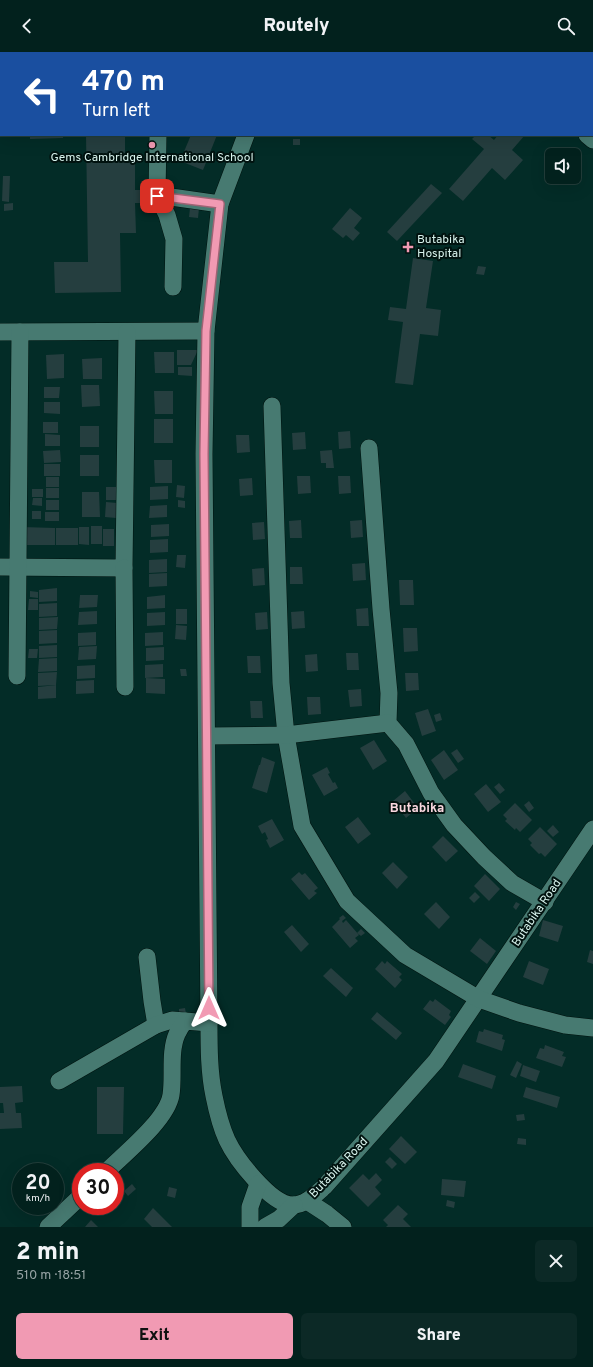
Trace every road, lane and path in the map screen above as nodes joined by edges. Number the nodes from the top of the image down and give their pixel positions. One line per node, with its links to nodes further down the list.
1 (158, 136): 3 (street)
2 (246, 136): 4 (street)
3 (157, 196): 4 (street); 5 (street)
4 (220, 204): 6 (street)
5 (173, 287)
6 (206, 331): 9 (street); 19 (street)
7 (0, 332): 8 (street)
8 (20, 332): 9 (street); 13 (street)
9 (126, 332): 14 (street)
10 (272, 406): 18 (street)
11 (369, 448): 17 (street)
12 (0, 567): 13 (street)
13 (18, 567): 14 (street); 15 (street)
14 (124, 568): 16 (street)
15 (17, 676)
16 (126, 687)
17 (388, 723): 18 (street); 21 (street)
18 (286, 735): 19 (street); 23 (street)
19 (207, 736): 25 (street)
20 (593, 829): 21 (street, Butabika Road)
21 (545, 902): 23 (street, Butabika Road)
22 (147, 956): 26 (street)
23 (479, 999): 27 (street); 31 (street, Butabika Road)
24 (185, 1021): 25 (street); 26 (street); 29 (street)
25 (209, 1023): 30 (street)
26 (156, 1025): 28 (street)
27 (593, 1028)
28 (59, 1081)
29 (115, 1163)
30 (258, 1184): 31 (street); 34 (street)
31 (300, 1203): 35 (street, Butabika Road); 36 (street)
32 (72, 1204): 33 (street)
33 (48, 1227)
34 (250, 1227)
35 (265, 1227)
36 (343, 1227)

